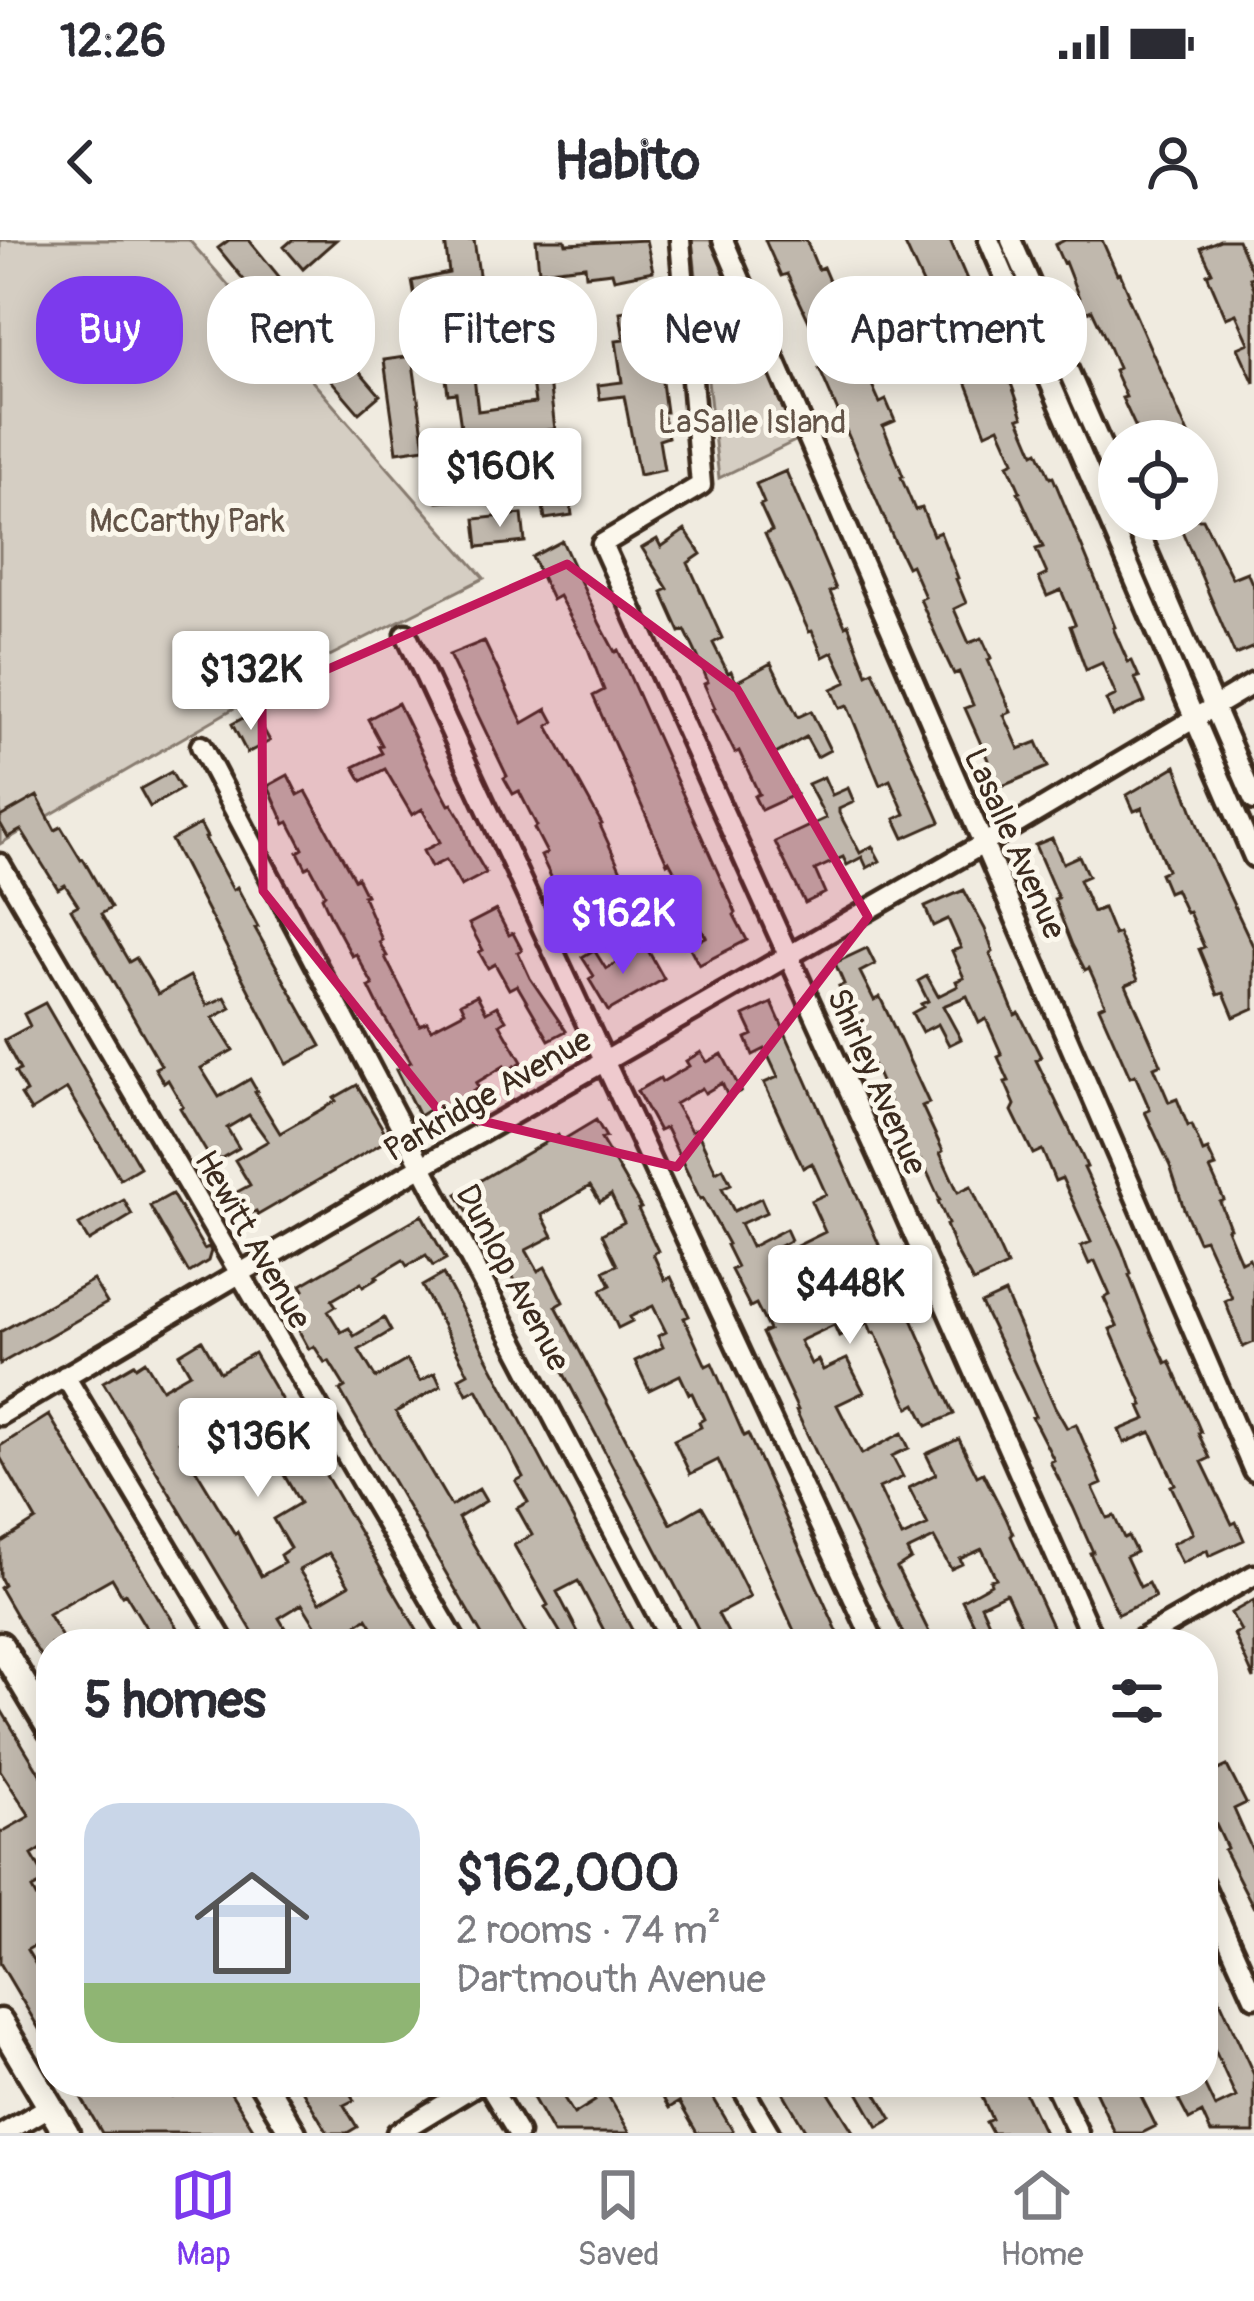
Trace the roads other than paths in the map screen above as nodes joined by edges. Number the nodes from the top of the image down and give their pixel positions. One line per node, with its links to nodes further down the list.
1 (680, 240): 20 (street, Shirley Avenue)
2 (722, 240): 17 (street, Lasalle Avenue)
3 (989, 240): 5 (street)
4 (1011, 240): 6 (street)
5 (1004, 276)
6 (1027, 276)
7 (1051, 384): 14 (street)
8 (1075, 384): 9 (street)
9 (1098, 437)
10 (1142, 540): 13 (street)
11 (406, 634): 21 (street)
12 (1254, 683): 13 (street, Parkridge Avenue)
13 (1214, 706): 14 (street, Parkridge Avenue); 16 (street)
14 (1194, 718): 17 (street, Parkridge Avenue); 18 (street)
15 (201, 746): 22 (street, Dunlop Avenue)
16 (1254, 800)
17 (983, 844): 20 (street, Parkridge Avenue); 26 (street, Lasalle Avenue)
18 (1254, 857)
19 (0, 864): 23 (street, Hewitt Avenue)
20 (789, 956): 21 (street, Parkridge Avenue); 32 (street, Shirley Avenue)
21 (604, 1062): 22 (street, Parkridge Avenue); 31 (street)
22 (422, 1166): 23 (street, Parkridge Avenue); 30 (street, Dunlop Avenue)
23 (239, 1273): 24 (street, Parkridge Avenue); 29 (street, Hewitt Avenue)
24 (64, 1376): 25 (street, Parkridge Avenue); 28 (street)
25 (0, 1415)
26 (1254, 1471)
27 (1254, 1575): 33 (street)
28 (216, 1629)
29 (448, 1629)
30 (665, 1629)
31 (868, 1629)
32 (1088, 1629)
33 (1160, 1629)
34 (0, 1645): 35 (street)
35 (36, 1705)
36 (1218, 1917): 37 (street)
37 (1254, 1997)
38 (0, 2022): 39 (street)
39 (36, 2082)
40 (45, 2097): 46 (street)
41 (271, 2097): 49 (street)
42 (458, 2097): 50 (street)
43 (494, 2097): 51 (street)
44 (748, 2097): 52 (street)
45 (1061, 2097): 53 (street)
46 (50, 2106): 47 (street); 48 (street)
47 (4, 2133)
48 (67, 2133)
49 (292, 2133)
50 (397, 2133)
51 (518, 2133)
52 (769, 2133)
53 (1078, 2133)

